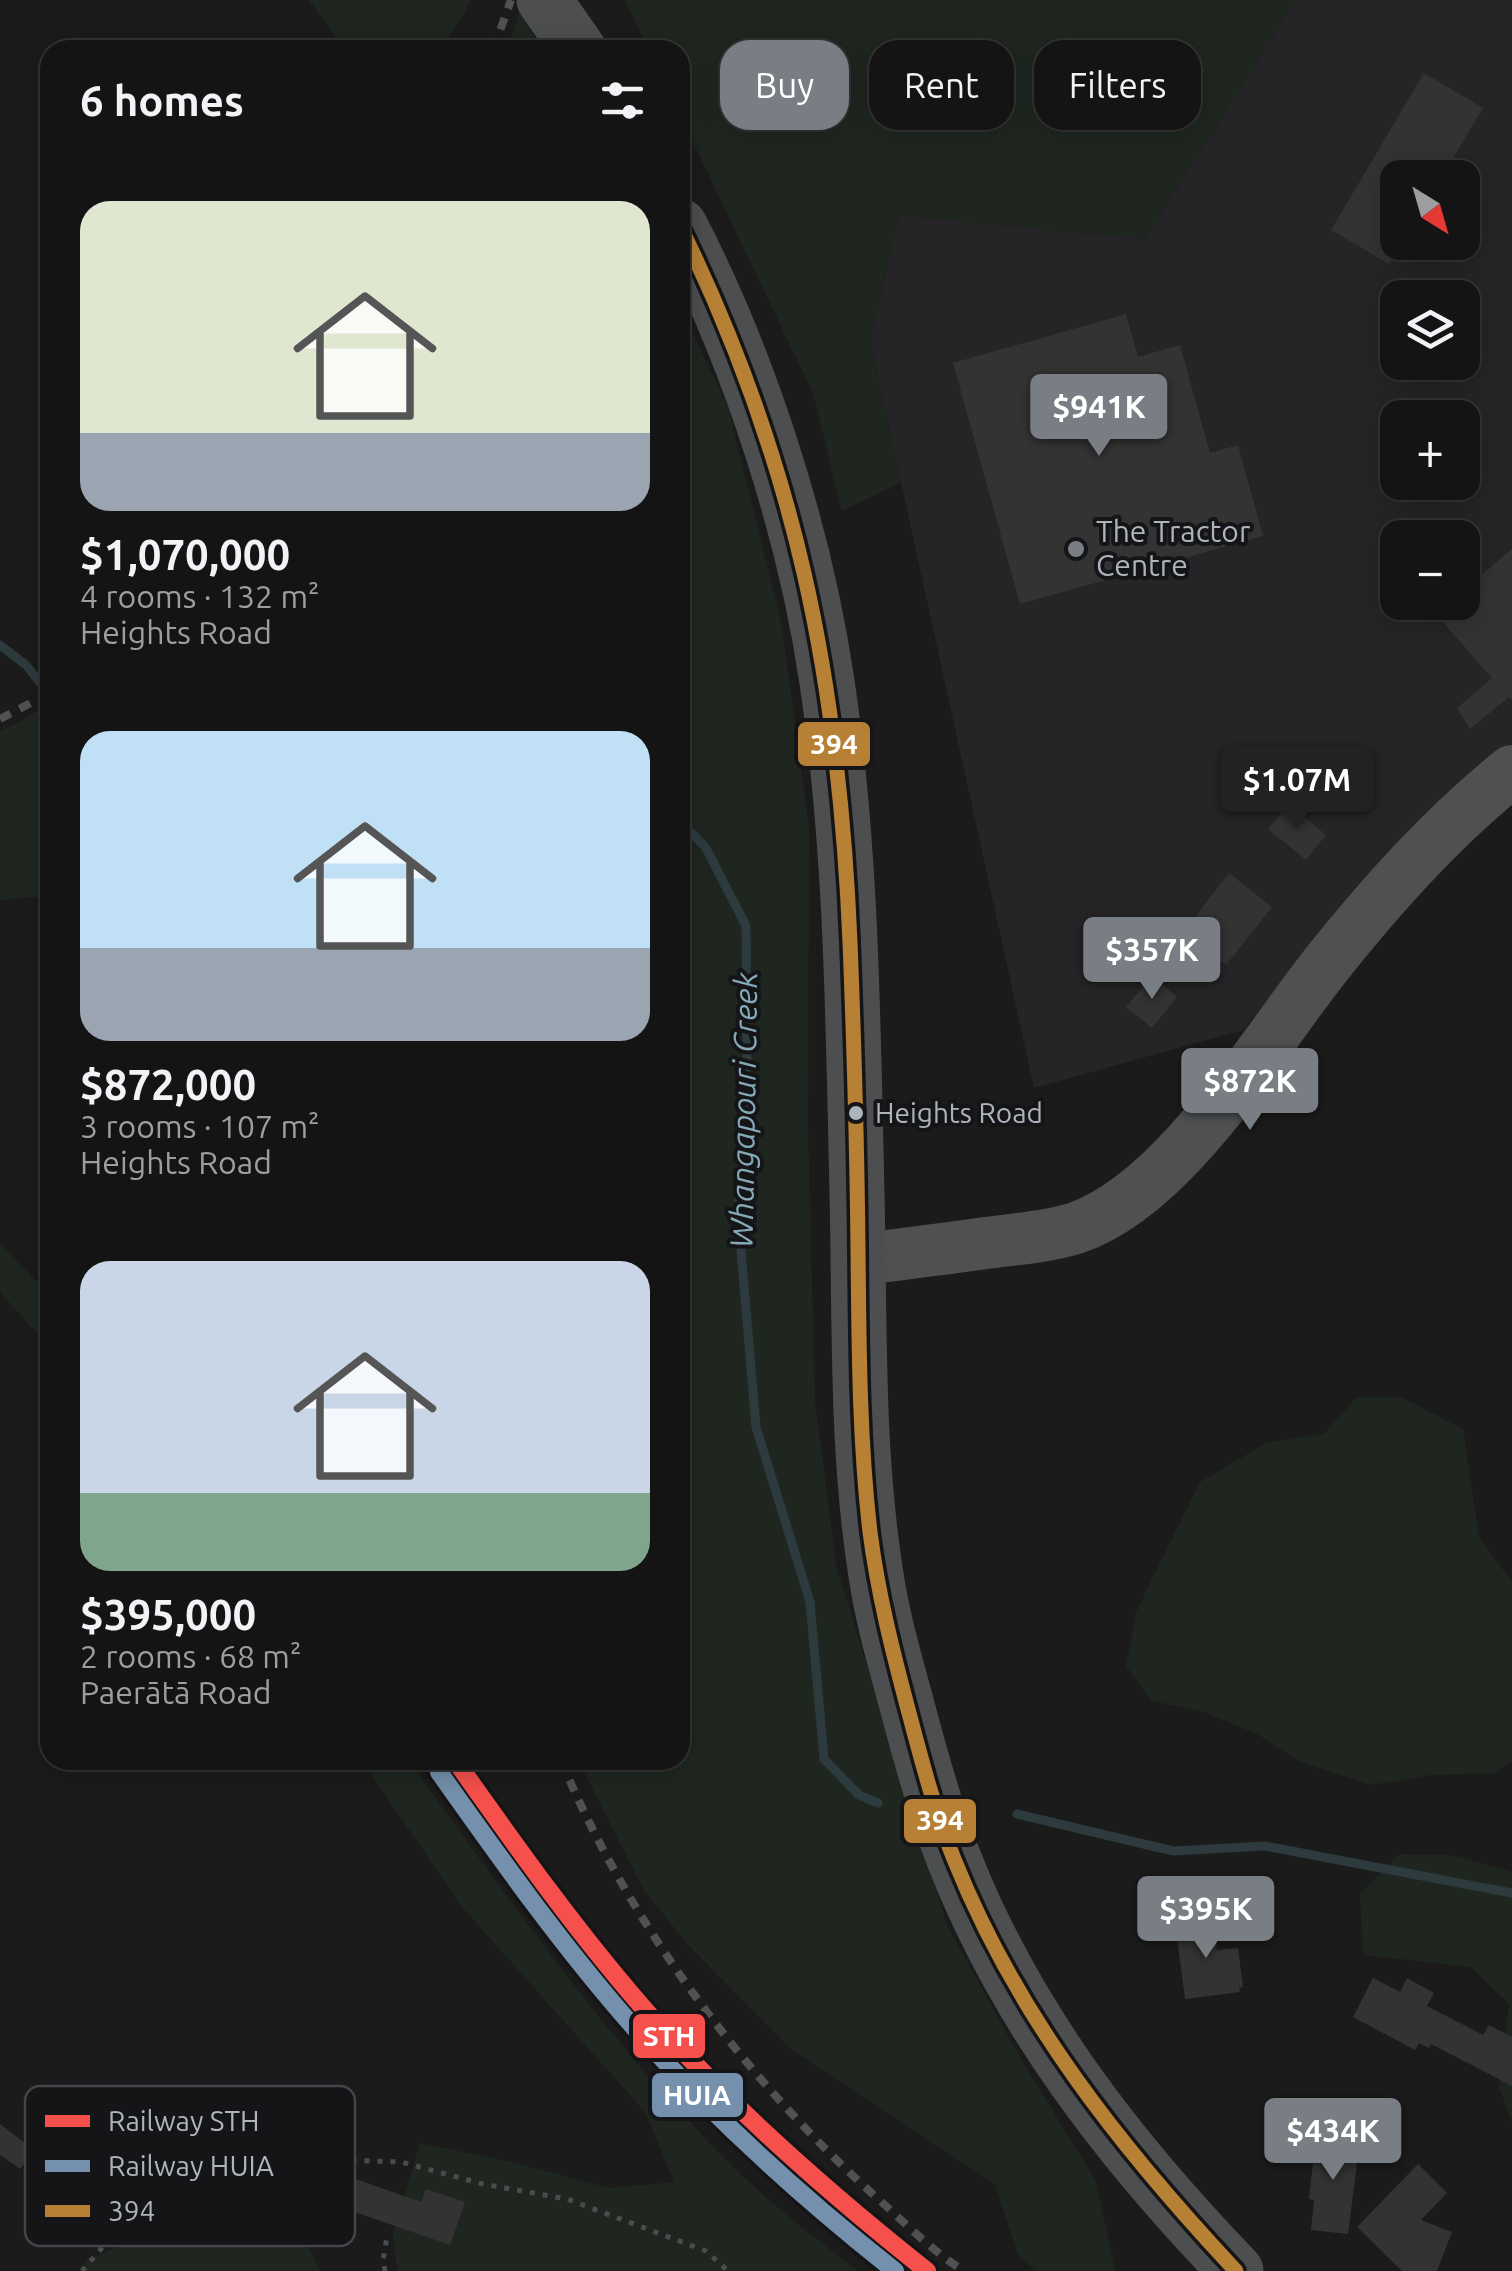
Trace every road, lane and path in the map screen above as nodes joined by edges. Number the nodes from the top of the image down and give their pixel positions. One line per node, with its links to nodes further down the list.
1 (544, 0): 2 (highway)
2 (572, 40)
3 (690, 248): 5 (highway)
4 (1512, 772): 5 (street)
5 (858, 1260): 12 (highway)
6 (355, 2160): 11 (path)
7 (388, 2237): 10 (path)
8 (103, 2246): 9 (path)
9 (82, 2271)
10 (385, 2271)
11 (728, 2271)
12 (1236, 2271)

